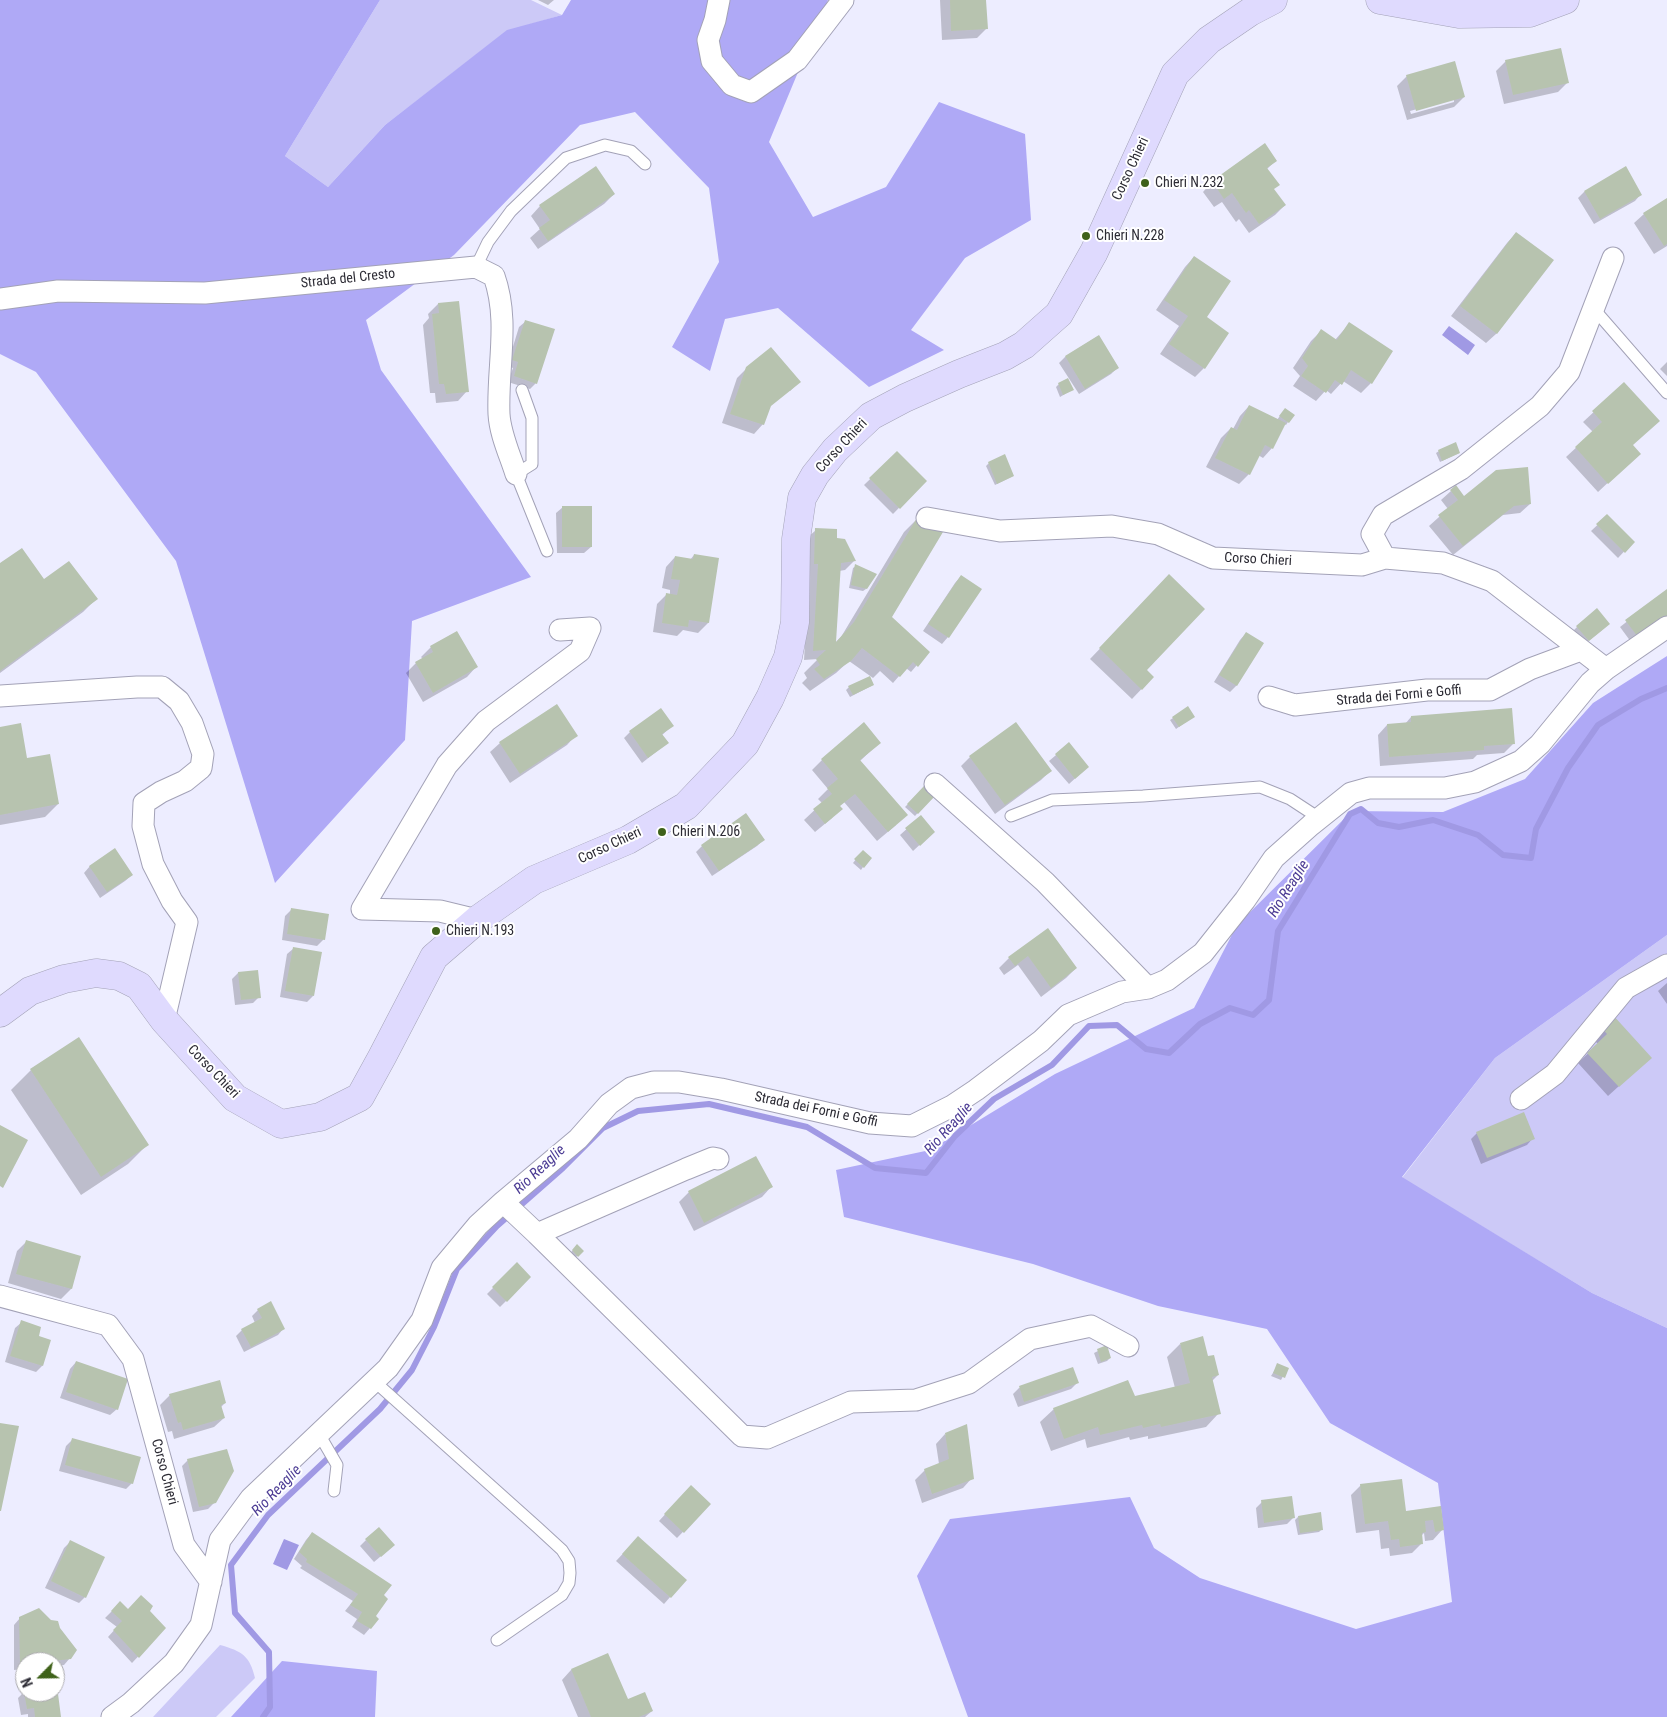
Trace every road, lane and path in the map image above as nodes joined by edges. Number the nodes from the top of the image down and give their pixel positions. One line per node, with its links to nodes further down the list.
1 (719, 0): 2 (street)
2 (843, 0)
3 (1273, 0): 26 (main road, Corso Chieri)
4 (1380, 0): 5 (main road)
5 (1565, 0)
6 (645, 164): 8 (lane)
7 (1614, 258): 10 (street)
8 (476, 268): 9 (street, Strada del Cresto); 13 (street)
9 (0, 300)
10 (1594, 309): 12 (lane); 16 (street)
11 (522, 390): 13 (lane)
12 (1667, 392)
13 (516, 474): 15 (lane)
14 (927, 518): 16 (street, Corso Chieri)
15 (547, 551)
16 (1385, 558): 19 (street)
17 (1667, 627): 20 (street, Strada dei Forni e Goffi)
18 (560, 630): 26 (street)
19 (1581, 650): 20 (street); 22 (street, Strada dei Forni e Goffi)
20 (1606, 669): 25 (street, Strada dei Forni e Goffi)
21 (0, 696): 30 (street)
22 (1269, 697)
23 (935, 784): 28 (street)
24 (1011, 816): 25 (lane)
25 (1319, 818): 28 (street, Strada dei Forni e Goffi)
26 (477, 920): 30 (main road, Corso Chieri)
27 (1667, 965): 31 (street)
28 (1148, 988): 33 (street, Strada dei Forni e Goffi)
29 (0, 1013): 30 (main road, Corso Chieri)
30 (164, 1020)
31 (1521, 1099)
32 (718, 1158): 34 (street)
33 (504, 1203): 34 (street); 37 (street, Strada dei Forni e Goffi)
34 (532, 1228): 36 (street)
35 (0, 1296): 40 (street, Corso Chieri)
36 (1128, 1346)
37 (379, 1386): 38 (street, Strada dei Forni e Goffi); 41 (lane)
38 (322, 1439): 39 (lane); 40 (street, Strada dei Forni e Goffi)
39 (334, 1491)
40 (211, 1582): 42 (street, Strada dei Forni e Goffi)
41 (497, 1640)
42 (112, 1717)

